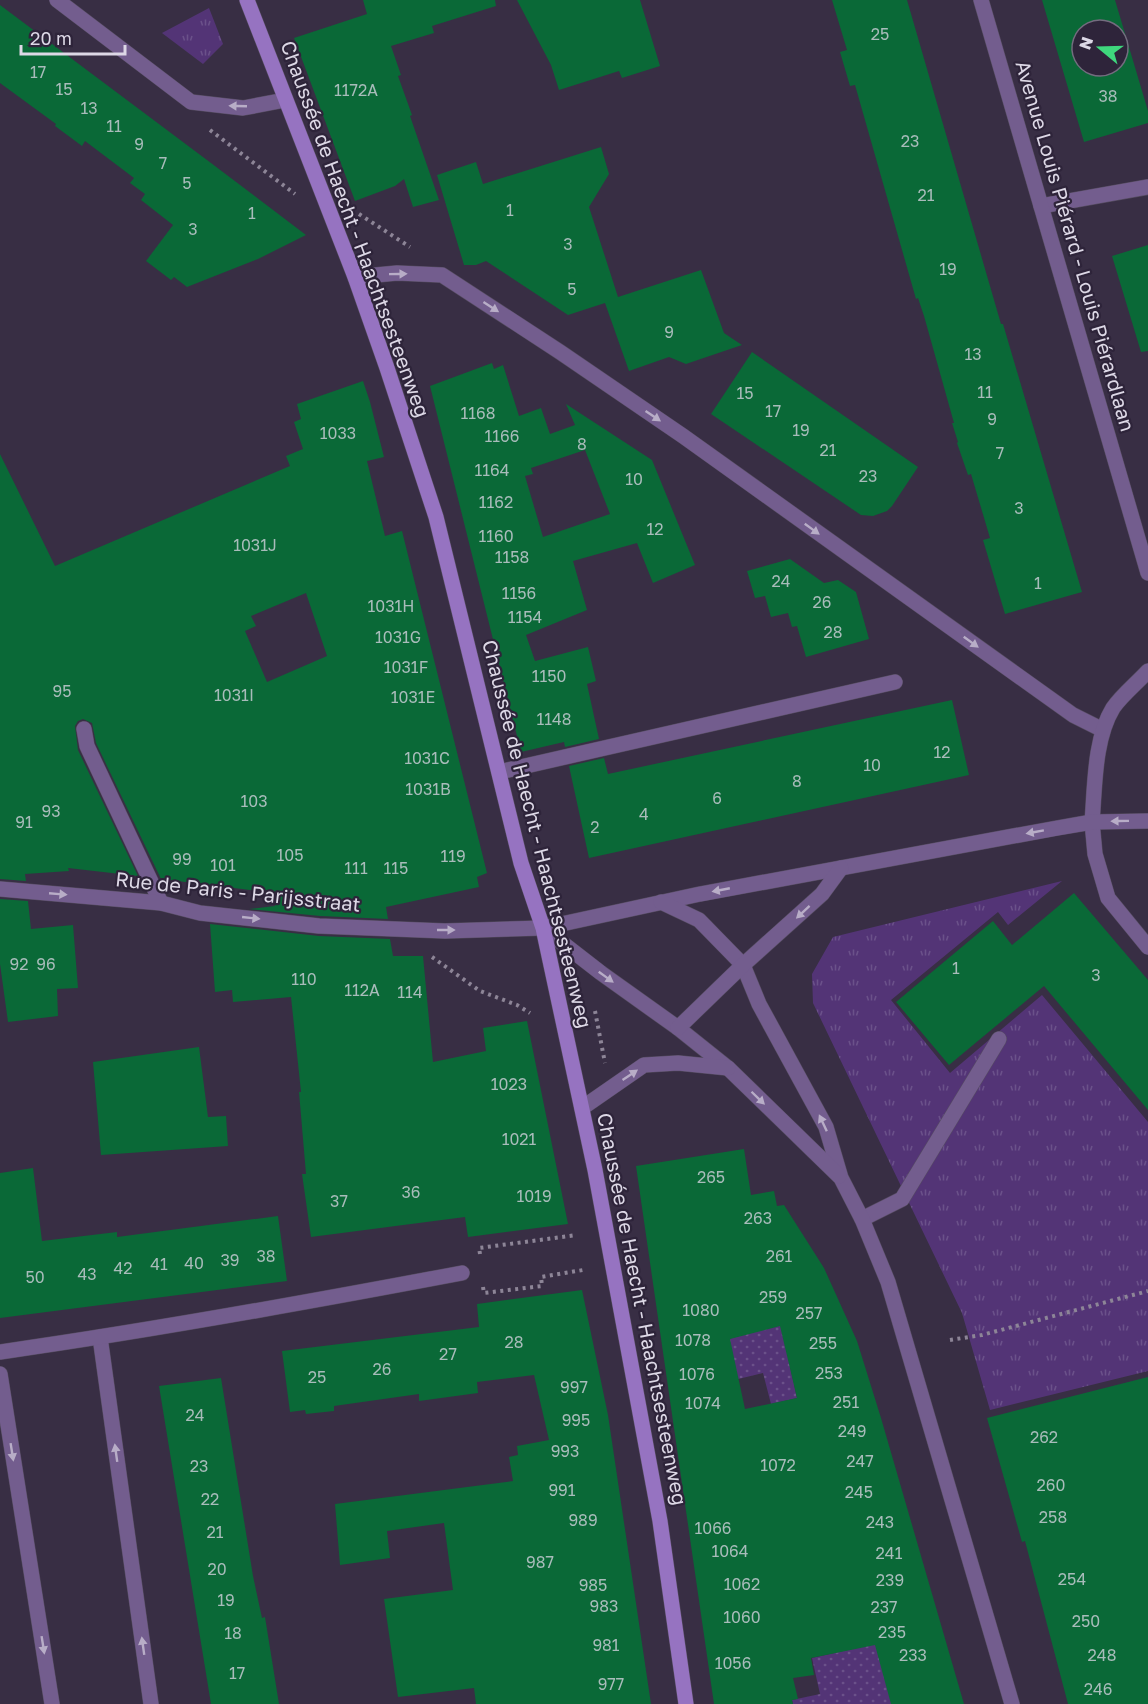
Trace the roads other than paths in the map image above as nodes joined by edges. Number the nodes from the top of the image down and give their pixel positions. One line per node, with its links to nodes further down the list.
1 (57, 0): 4 (street, one-way to 1)
2 (247, 0): 4 (street, Chaussée de Haecht - Haachtsesteenweg)
3 (981, 0): 6 (street, Avenue Louis Piérard - Louis Piérardlaan)
4 (285, 100): 7 (street, Chaussée de Haecht - Haachtsesteenweg)
5 (1148, 187): 6 (street)
6 (1041, 206): 8 (street, Avenue Louis Piérard - Louis Piérardlaan)
7 (355, 277): 12 (street, one-way to 12); 13 (street, Chaussée de Haecht - Haachtsesteenweg)
8 (1148, 573)
9 (1148, 671): 12 (street)
10 (895, 682): 13 (street)
11 (84, 729): 19 (street)
12 (1103, 730): 15 (street)
13 (499, 772): 20 (street, Chaussée de Haecht - Haachtsesteenweg)
14 (1148, 821): 15 (street, Rue de Paris - Parijsstraat, one-way to 15)
15 (1092, 822): 16 (street, Rue de Paris - Parijsstraat, one-way to 16); 21 (street)
16 (841, 868): 18 (street, Rue de Paris - Parijsstraat, one-way to 18); 22 (street, one-way to 22)
17 (0, 889): 19 (street, Rue de Paris - Parijsstraat, one-way to 19)
18 (661, 902): 20 (street, Rue de Paris - Parijsstraat); 22 (street)
19 (161, 903): 20 (street, Rue de Paris - Parijsstraat, one-way to 20)
20 (543, 928): 23 (street, one-way to 23); 26 (street, Chaussée de Haecht - Haachtsesteenweg)
21 (1148, 947)
22 (743, 965): 23 (street); 27 (street, one-way to 22)
23 (678, 1028): 25 (street)
24 (999, 1040): 28 (street)
25 (728, 1068): 26 (street, one-way to 25); 27 (street, one-way to 27)
26 (582, 1108): 35 (street, Chaussée de Haecht - Haachtsesteenweg)
27 (841, 1178): 28 (street)
28 (862, 1220): 36 (street)
29 (462, 1273): 30 (street)
30 (100, 1337): 31 (street); 34 (street, one-way to 30)
31 (0, 1352)
32 (0, 1374): 33 (street, one-way to 33)
33 (52, 1704)
34 (151, 1704)
35 (686, 1704)
36 (1012, 1704)

